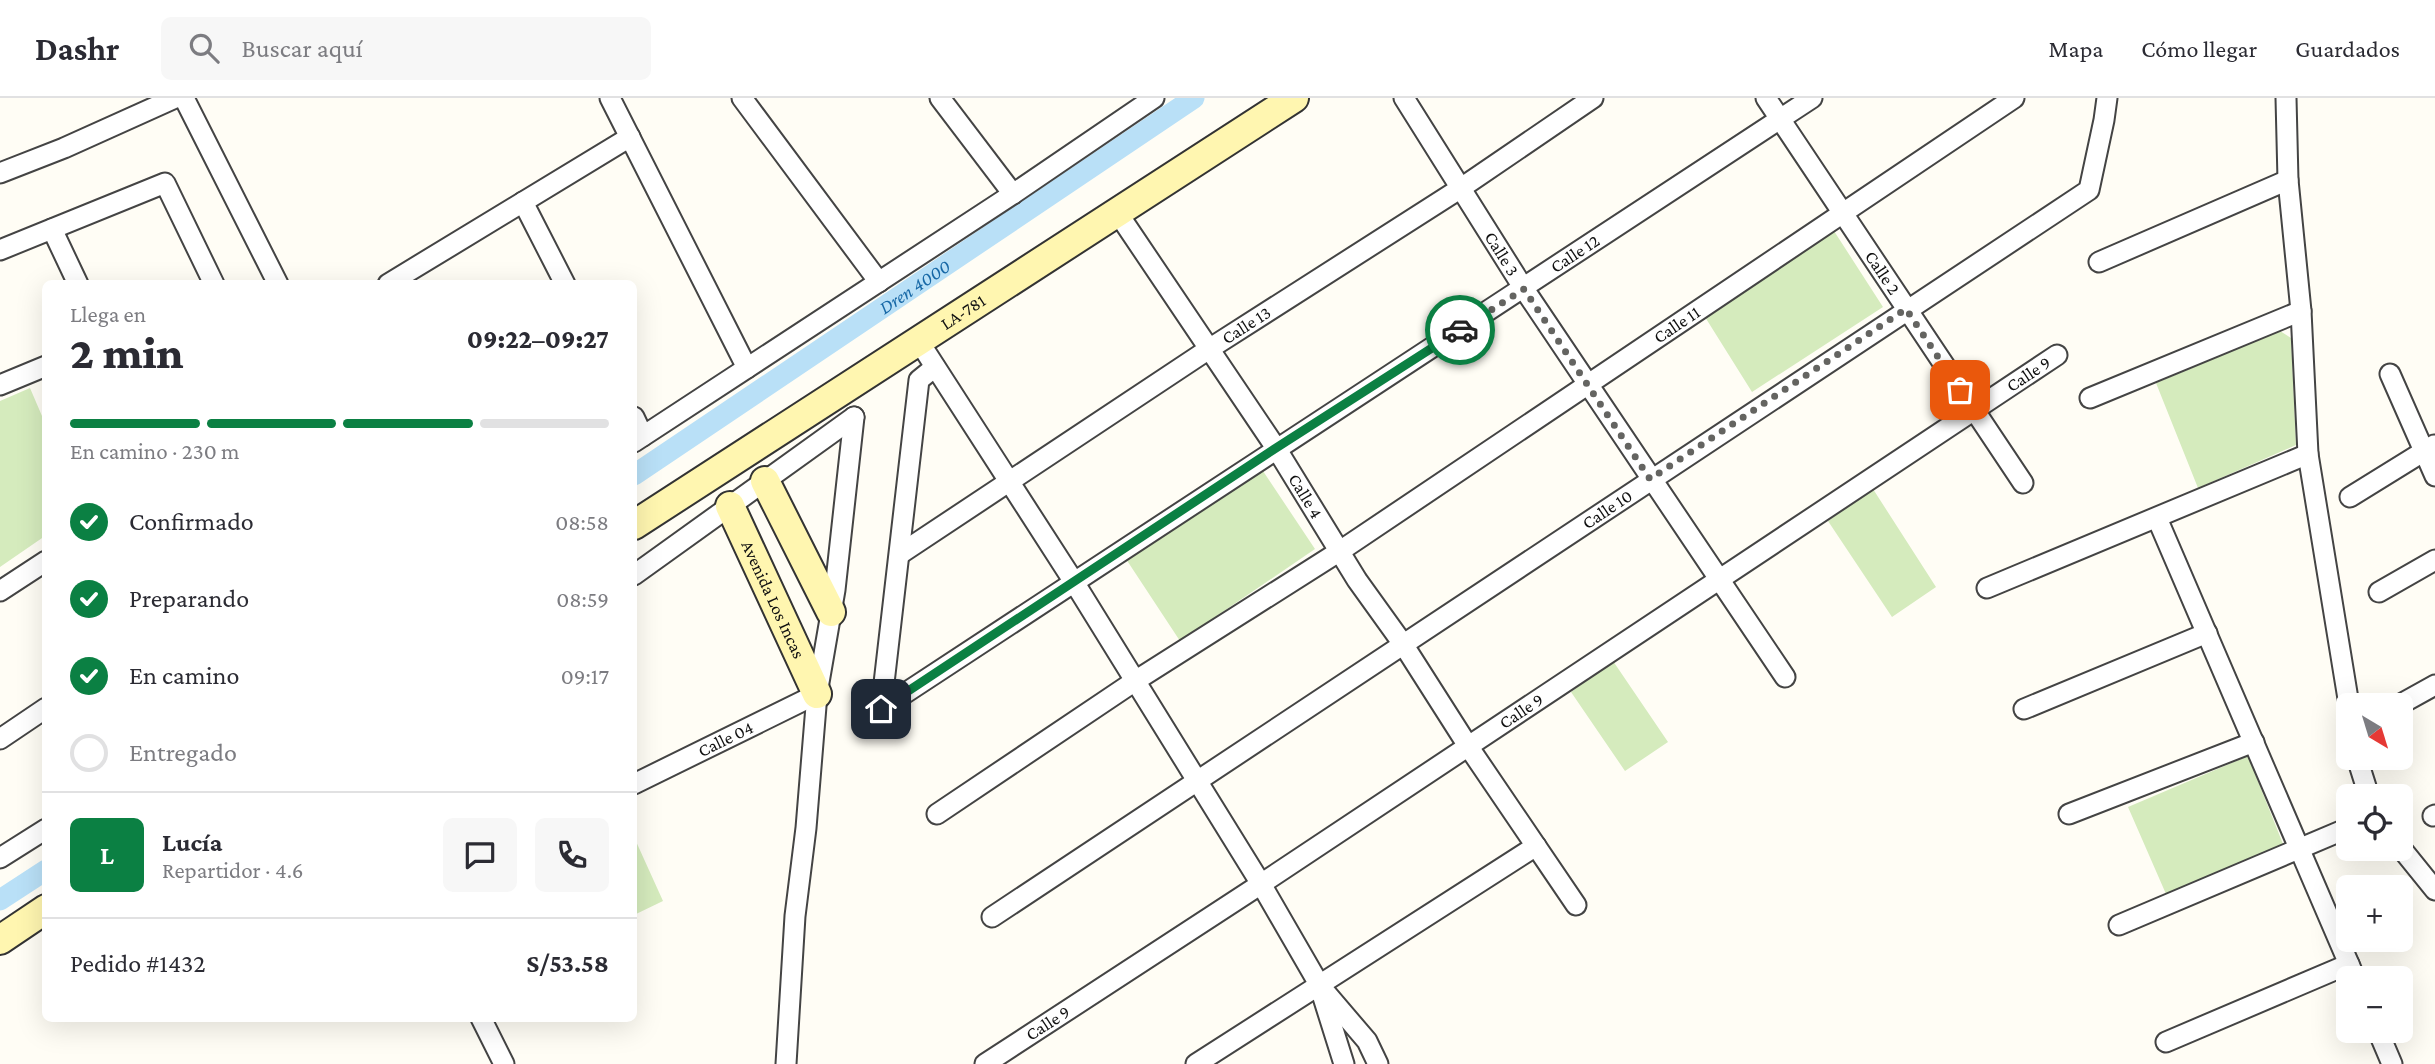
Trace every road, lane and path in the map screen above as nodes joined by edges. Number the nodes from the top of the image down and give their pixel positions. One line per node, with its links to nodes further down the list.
1 (175, 98): 17 (street)
2 (184, 98): 30 (street)
3 (610, 98): 16 (street)
4 (742, 98): 32 (street)
5 (940, 98): 20 (street)
6 (1154, 98): 20 (street)
7 (1294, 98): 22 (street, LA-781 / LA-781)
8 (1404, 98): 19 (street, Calle 3)
9 (1593, 98): 19 (street, Calle 13)
10 (1766, 98): 15 (street, Calle 2)
11 (1812, 98): 15 (street, Calle 12)
12 (2014, 98): 23 (street, Calle 11)
13 (2107, 98): 34 (street, Calle 10)
14 (2286, 98): 18 (street)
15 (1781, 120): 23 (street, Calle 2); 33 (street, Calle 12)
16 (630, 137): 21 (street); 41 (street)
17 (0, 173)
18 (2288, 180): 26 (street); 35 (street)
19 (1461, 188): 33 (street, Calle 3); 37 (street, Calle 13)
20 (1013, 194): 32 (street)
21 (523, 202): 27 (street); 31 (street)
22 (1117, 212): 36 (street, LA-781 / LA-781); 37 (street, Calle 4)
23 (1843, 213): 34 (street, Calle 2); 44 (street, Calle 11)
24 (52, 229): 25 (street); 28 (street); 29 (street)
25 (0, 250)
26 (2099, 262)
27 (415, 276)
28 (76, 280)
29 (212, 280)
30 (276, 280)
31 (563, 280)
32 (879, 282): 41 (street)
33 (1524, 289): 44 (street, Calle 3); 48 (street, Calle 12)
34 (1906, 309): 46 (street, Calle 2); 52 (street, Calle 10)
35 (2301, 311): 45 (street); 50 (street)
36 (918, 341): 39 (street); 59 (street, LA-781 / LA-781)
37 (1209, 349): 48 (street, Calle 4); 54 (street, Calle 13)
38 (2057, 355): 46 (street, Calle 9)
39 (935, 367): 54 (street); 61 (street)
40 (42, 368): 43 (street)
41 (747, 368): 47 (street)
42 (2390, 374): 49 (street)
43 (0, 384)
44 (1587, 385): 52 (street, Calle 3); 60 (street, Calle 11)
45 (2090, 398)
46 (1974, 410): 55 (street, Calle 2); 65 (street, Calle 9)
47 (638, 439)
48 (1276, 448): 60 (street, Calle 4); 66 (street, Calle 12)
49 (2430, 448): 51 (street); 56 (street)
50 (2308, 454): 58 (street); 76 (street)
51 (2435, 476)
52 (1650, 479): 65 (street, Calle 3); 72 (street, Calle 10)
53 (765, 481): 57 (street); 70 (street); 70 (street)
54 (1008, 482): 61 (street, Calle 13); 66 (street)
55 (2023, 483)
56 (2350, 497)
57 (730, 506): 64 (street); 77 (street, Avenida Los Incas)
58 (2157, 518): 67 (street); 71 (street)
59 (637, 523)
60 (1340, 551): 72 (street, Calle 4); 74 (street, Calle 11)
61 (900, 554): 66 (street, Calle 12)
62 (2435, 560): 69 (street)
63 (42, 564): 68 (street)
64 (637, 573)
65 (1718, 581): 73 (street, Calle 3); 83 (street, Calle 9)
66 (1074, 582): 74 (street)
67 (1987, 588)
68 (0, 591)
69 (2379, 592)
70 (831, 612): 77 (street)
71 (2207, 633): 79 (street); 82 (street)
72 (1403, 644): 83 (street, Calle 4); 84 (street, Calle 10)
73 (1784, 677)
74 (1135, 681): 84 (street); 86 (street, Calle 11)
75 (2435, 685): 78 (street)
76 (2346, 693)
77 (817, 694): 85 (street, Calle 04); 108 (street)
78 (2413, 697)
79 (2024, 709)
80 (42, 711): 81 (street)
81 (0, 739)
82 (2254, 742): 87 (street); 91 (street)
83 (1468, 746): 90 (street, Calle 4); 94 (street, Calle 9)
84 (1197, 782): 94 (street); 98 (street, Calle 10)
85 (637, 783)
86 (937, 814)
87 (2069, 814)
88 (42, 832): 92 (street)
89 (2336, 833): 91 (street)
90 (1536, 846): 96 (street, Calle 4); 103 (street)
91 (2301, 849): 99 (street); 101 (street)
92 (0, 858)
93 (2412, 861): 95 (street)
94 (1261, 884): 103 (street); 109 (street, Calle 9)
95 (2435, 890)
96 (1576, 905)
97 (42, 912): 100 (street)
98 (992, 917)
99 (2119, 925)
100 (0, 940)
101 (2350, 966)
102 (2336, 977): 105 (street)
103 (1320, 986): 110 (street); 111 (street); 112 (street)
104 (483, 1022): 107 (street)
105 (2166, 1042)
106 (2383, 1043): 113 (street)
107 (504, 1064)
108 (786, 1064)
109 (985, 1064)
110 (1196, 1064)
111 (1344, 1064)
112 (1377, 1064)
113 (2392, 1064)

